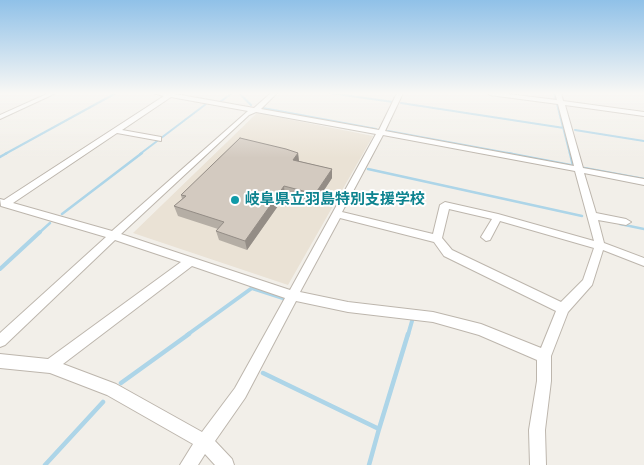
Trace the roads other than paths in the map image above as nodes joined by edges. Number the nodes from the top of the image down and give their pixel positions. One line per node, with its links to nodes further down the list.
1 (141, 115): 6 (street)
2 (245, 115): 16 (street)
3 (281, 115): 7 (street)
4 (389, 115): 7 (street)
5 (564, 115): 9 (street)
6 (116, 131): 8 (street); 11 (street)
7 (380, 133): 9 (street); 12 (street)
8 (158, 139)
9 (578, 170): 10 (street); 13 (street)
10 (644, 182)
11 (4, 206): 16 (street)
12 (337, 214): 18 (street); 22 (street)
13 (592, 215): 15 (street); 19 (street)
14 (498, 217): 17 (street); 18 (street); 19 (street)
15 (626, 222)
16 (115, 236): 20 (street); 24 (street)
17 (486, 237)
18 (437, 239): 23 (street)
19 (600, 245): 21 (street); 23 (street)
20 (191, 261): 22 (street); 27 (street)
21 (644, 262)
22 (294, 296): 25 (street); 28 (street)
23 (563, 309): 25 (street)
24 (0, 341)
25 (544, 356): 31 (street)
26 (0, 361): 27 (street)
27 (50, 366): 28 (street)
28 (205, 442): 29 (street); 30 (street)
29 (188, 465)
30 (226, 465)
31 (538, 465)

